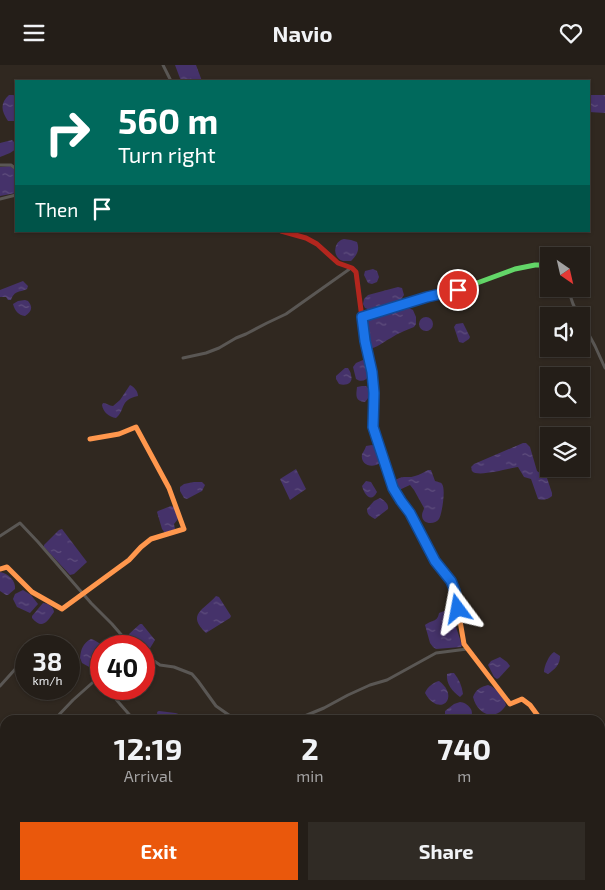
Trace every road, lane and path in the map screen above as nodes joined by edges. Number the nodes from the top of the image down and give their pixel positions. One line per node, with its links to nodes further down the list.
1 (163, 65): 2 (street)
2 (170, 80)
3 (0, 165): 4 (street)
4 (15, 168)
5 (15, 195): 6 (street)
6 (0, 199)
7 (285, 232): 9 (street)
8 (540, 265): 10 (street)
9 (352, 268): 10 (street); 12 (street)
10 (362, 317): 19 (street)
11 (590, 337): 13 (street)
12 (183, 357)
13 (605, 368)
14 (90, 439): 17 (street)
15 (0, 536): 17 (street)
16 (0, 569): 17 (street)
17 (82, 593): 18 (street)
18 (120, 635)
19 (467, 649): 28 (street); 29 (street)
20 (155, 662): 27 (street)
21 (15, 669): 23 (street)
22 (90, 685): 25 (street)
23 (0, 686)
24 (117, 700): 26 (street)
25 (59, 715)
26 (130, 715)
27 (229, 715)
28 (307, 715)
29 (537, 715)

